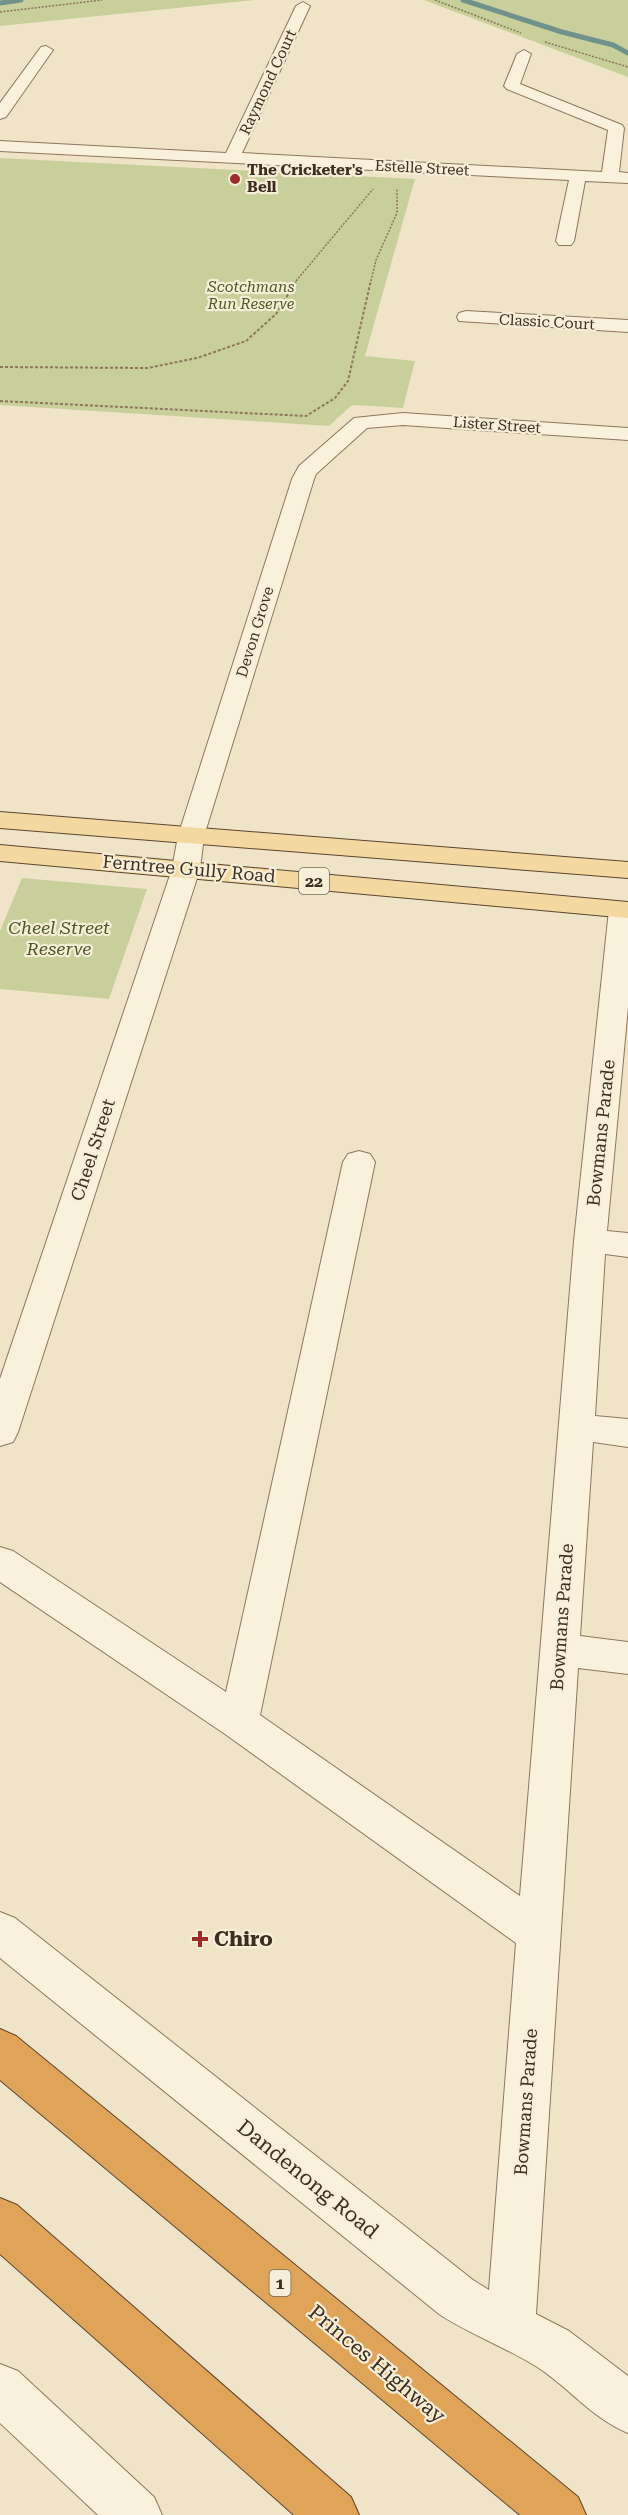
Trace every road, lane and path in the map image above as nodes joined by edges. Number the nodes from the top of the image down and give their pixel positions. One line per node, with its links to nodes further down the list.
1 (102, 0): 3 (path)
2 (303, 6): 8 (street, Raymond Court)
3 (0, 12)
4 (46, 50): 6 (street)
5 (524, 54): 11 (street)
6 (0, 114)
7 (0, 146): 8 (street, Estelle Street)
8 (232, 158): 9 (street, Estelle Street)
9 (387, 166): 10 (street, Estelle Street); 13 (path)
10 (578, 176): 11 (street, Estelle Street); 14 (street)
11 (610, 177): 12 (street, Estelle Street)
12 (628, 178)
13 (378, 184): 17 (path); 18 (path)
14 (566, 241)
15 (466, 317): 16 (street, Classic Court)
16 (628, 326)
17 (0, 367)
18 (0, 401)
19 (366, 421): 20 (street, Lister Street); 22 (street, Devon Grove)
20 (628, 434)
21 (0, 820): 22 (main road, Ferntree Gully Road / 22)
22 (191, 836): 24 (street, Devon Grove); 25 (main road, Ferntree Gully Road / 22)
23 (0, 853): 24 (main road, Ferntree Gully Road / 22)
24 (186, 869): 26 (main road, Ferntree Gully Road / 22); 31 (street, Cheel Street)
25 (628, 870)
26 (625, 910): 28 (street, Bowmans Parade)
27 (359, 1162): 36 (street)
28 (590, 1241): 29 (street); 30 (street, Bowmans Parade)
29 (628, 1245)
30 (576, 1427): 32 (street); 34 (street, Bowmans Parade)
31 (0, 1432)
32 (628, 1433)
33 (0, 1562): 36 (street)
34 (559, 1650): 35 (street); 38 (street, Bowmans Parade)
35 (628, 1658)
36 (239, 1722): 38 (street)
37 (0, 1932): 41 (street, Dandenong Road)
38 (538, 1934): 41 (street, Bowmans Parade)
39 (0, 2051): 46 (highway, Princes Highway / 1)
40 (0, 2222): 45 (highway)
41 (511, 2326): 43 (street, Dandenong Road)
42 (0, 2390): 44 (street)
43 (628, 2408)
44 (136, 2515)
45 (333, 2515)
46 (560, 2515)

